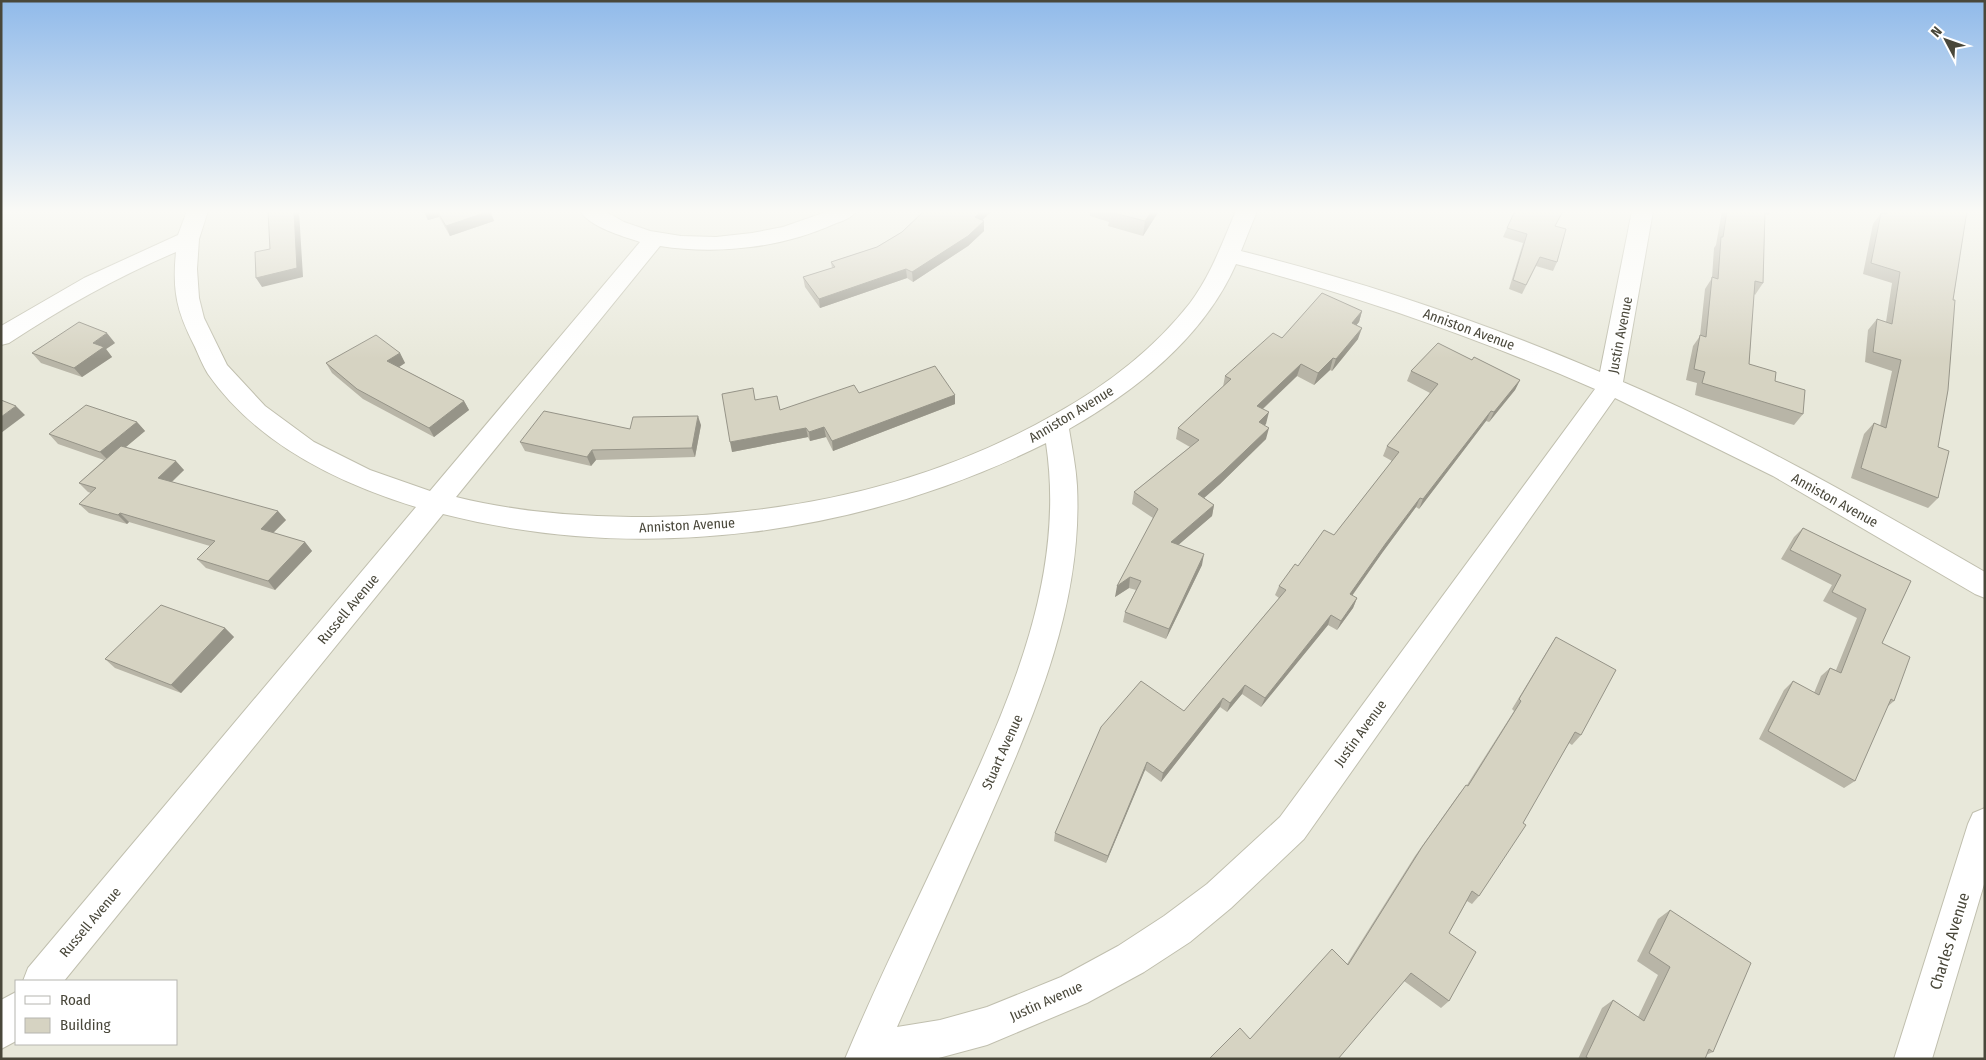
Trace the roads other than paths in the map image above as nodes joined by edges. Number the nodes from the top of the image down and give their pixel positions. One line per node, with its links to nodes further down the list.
1 (136, 260): 7 (street)
2 (186, 260): 10 (street, Anniston Avenue)
3 (636, 260): 10 (street, Russell Avenue)
4 (1225, 260): 9 (street, Anniston Avenue)
5 (1253, 260): 8 (street, Anniston Avenue)
6 (1634, 260): 8 (street, Justin Avenue)
7 (1, 337)
8 (1610, 386): 11 (street, Anniston Avenue); 16 (street, Justin Avenue)
9 (1056, 426): 10 (street, Anniston Avenue); 16 (street, Stuart Avenue)
10 (436, 503): 13 (street, Russell Avenue)
11 (1985, 586)
12 (1985, 824): 17 (street, Charles Avenue)
13 (42, 980)
14 (15, 1012): 15 (street)
15 (1, 1030)
16 (866, 1055)
17 (1913, 1059)

